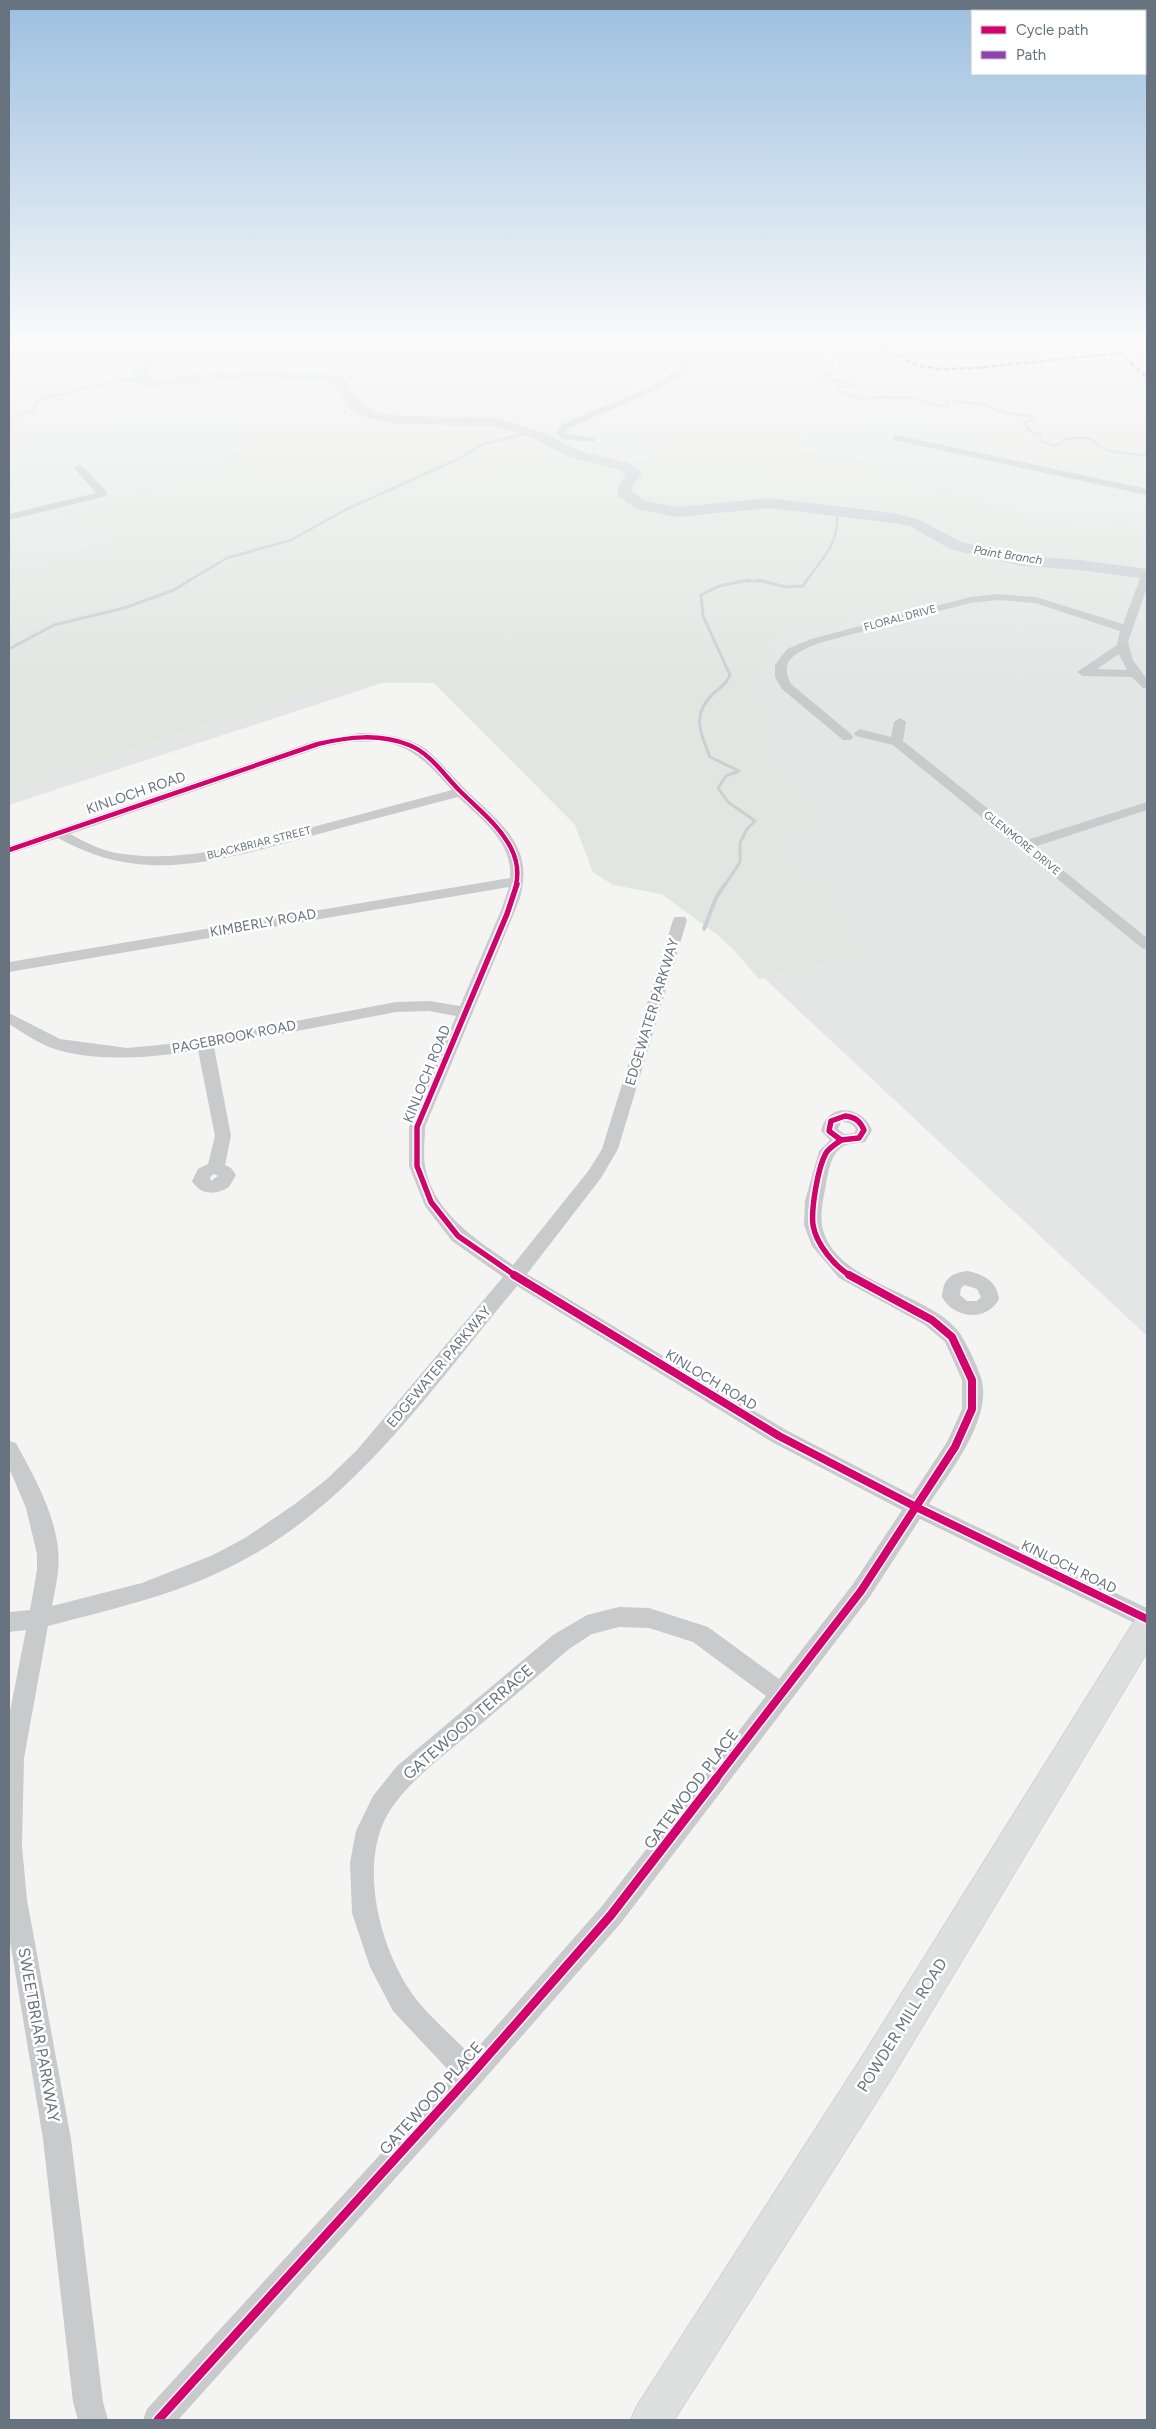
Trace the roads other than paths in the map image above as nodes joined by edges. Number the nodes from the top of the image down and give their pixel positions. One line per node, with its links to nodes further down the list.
1 (991, 458): 3 (street)
2 (78, 468): 4 (street)
3 (1147, 492)
4 (9, 517)
5 (1147, 573): 6 (street)
6 (1127, 628): 7 (street); 12 (street, FLORAL DRIVE)
7 (1122, 646): 8 (street); 8 (street)
8 (1137, 674): 9 (street)
9 (1147, 685)
10 (900, 722): 13 (street)
11 (860, 733): 13 (street, GLENMORE DRIVE)
12 (847, 737)
13 (896, 742): 17 (street, GLENMORE DRIVE)
14 (461, 792): 16 (street, BLACKBRIAR STREET); 16 (street, KINLOCH ROAD); 19 (street, KINLOCH ROAD)
15 (1147, 806): 17 (street)
16 (59, 833): 18 (street, KINLOCH ROAD)
17 (1026, 846): 21 (street, GLENMORE DRIVE)
18 (9, 850)
19 (518, 881): 22 (street, KIMBERLY ROAD); 23 (street, KINLOCH ROAD)
20 (680, 920): 28 (street, EDGEWATER PARKWAY)
21 (1147, 945)
22 (9, 967)
23 (465, 1012): 25 (street, PAGEBROOK ROAD); 28 (street, KINLOCH ROAD)
24 (9, 1018): 25 (street, PAGEBROOK ROAD)
25 (205, 1043): 27 (street)
26 (841, 1140): 30 (street, GATEWOOD PLACE)
27 (216, 1168)
28 (515, 1276): 32 (street, KINLOCH ROAD); 33 (street, EDGEWATER PARKWAY)
29 (960, 1305): 30 (street)
30 (932, 1320): 32 (street, GATEWOOD PLACE)
31 (9, 1449): 33 (street, SWEETBRIAR PARKWAY)
32 (916, 1507): 34 (street, KINLOCH ROAD); 37 (street, GATEWOOD PLACE)
33 (38, 1618): 35 (street, EDGEWATER PARKWAY); 39 (street, SWEETBRIAR PARKWAY)
34 (1147, 1619)
35 (9, 1622)
36 (1147, 1626): 41 (main road, POWDER MILL ROAD)
37 (781, 1694): 38 (street, GATEWOOD PLACE); 38 (street, GATEWOOD TERRACE)
38 (471, 2075): 40 (street, GATEWOOD PLACE)
39 (93, 2420)
40 (158, 2420)
41 (651, 2420)

